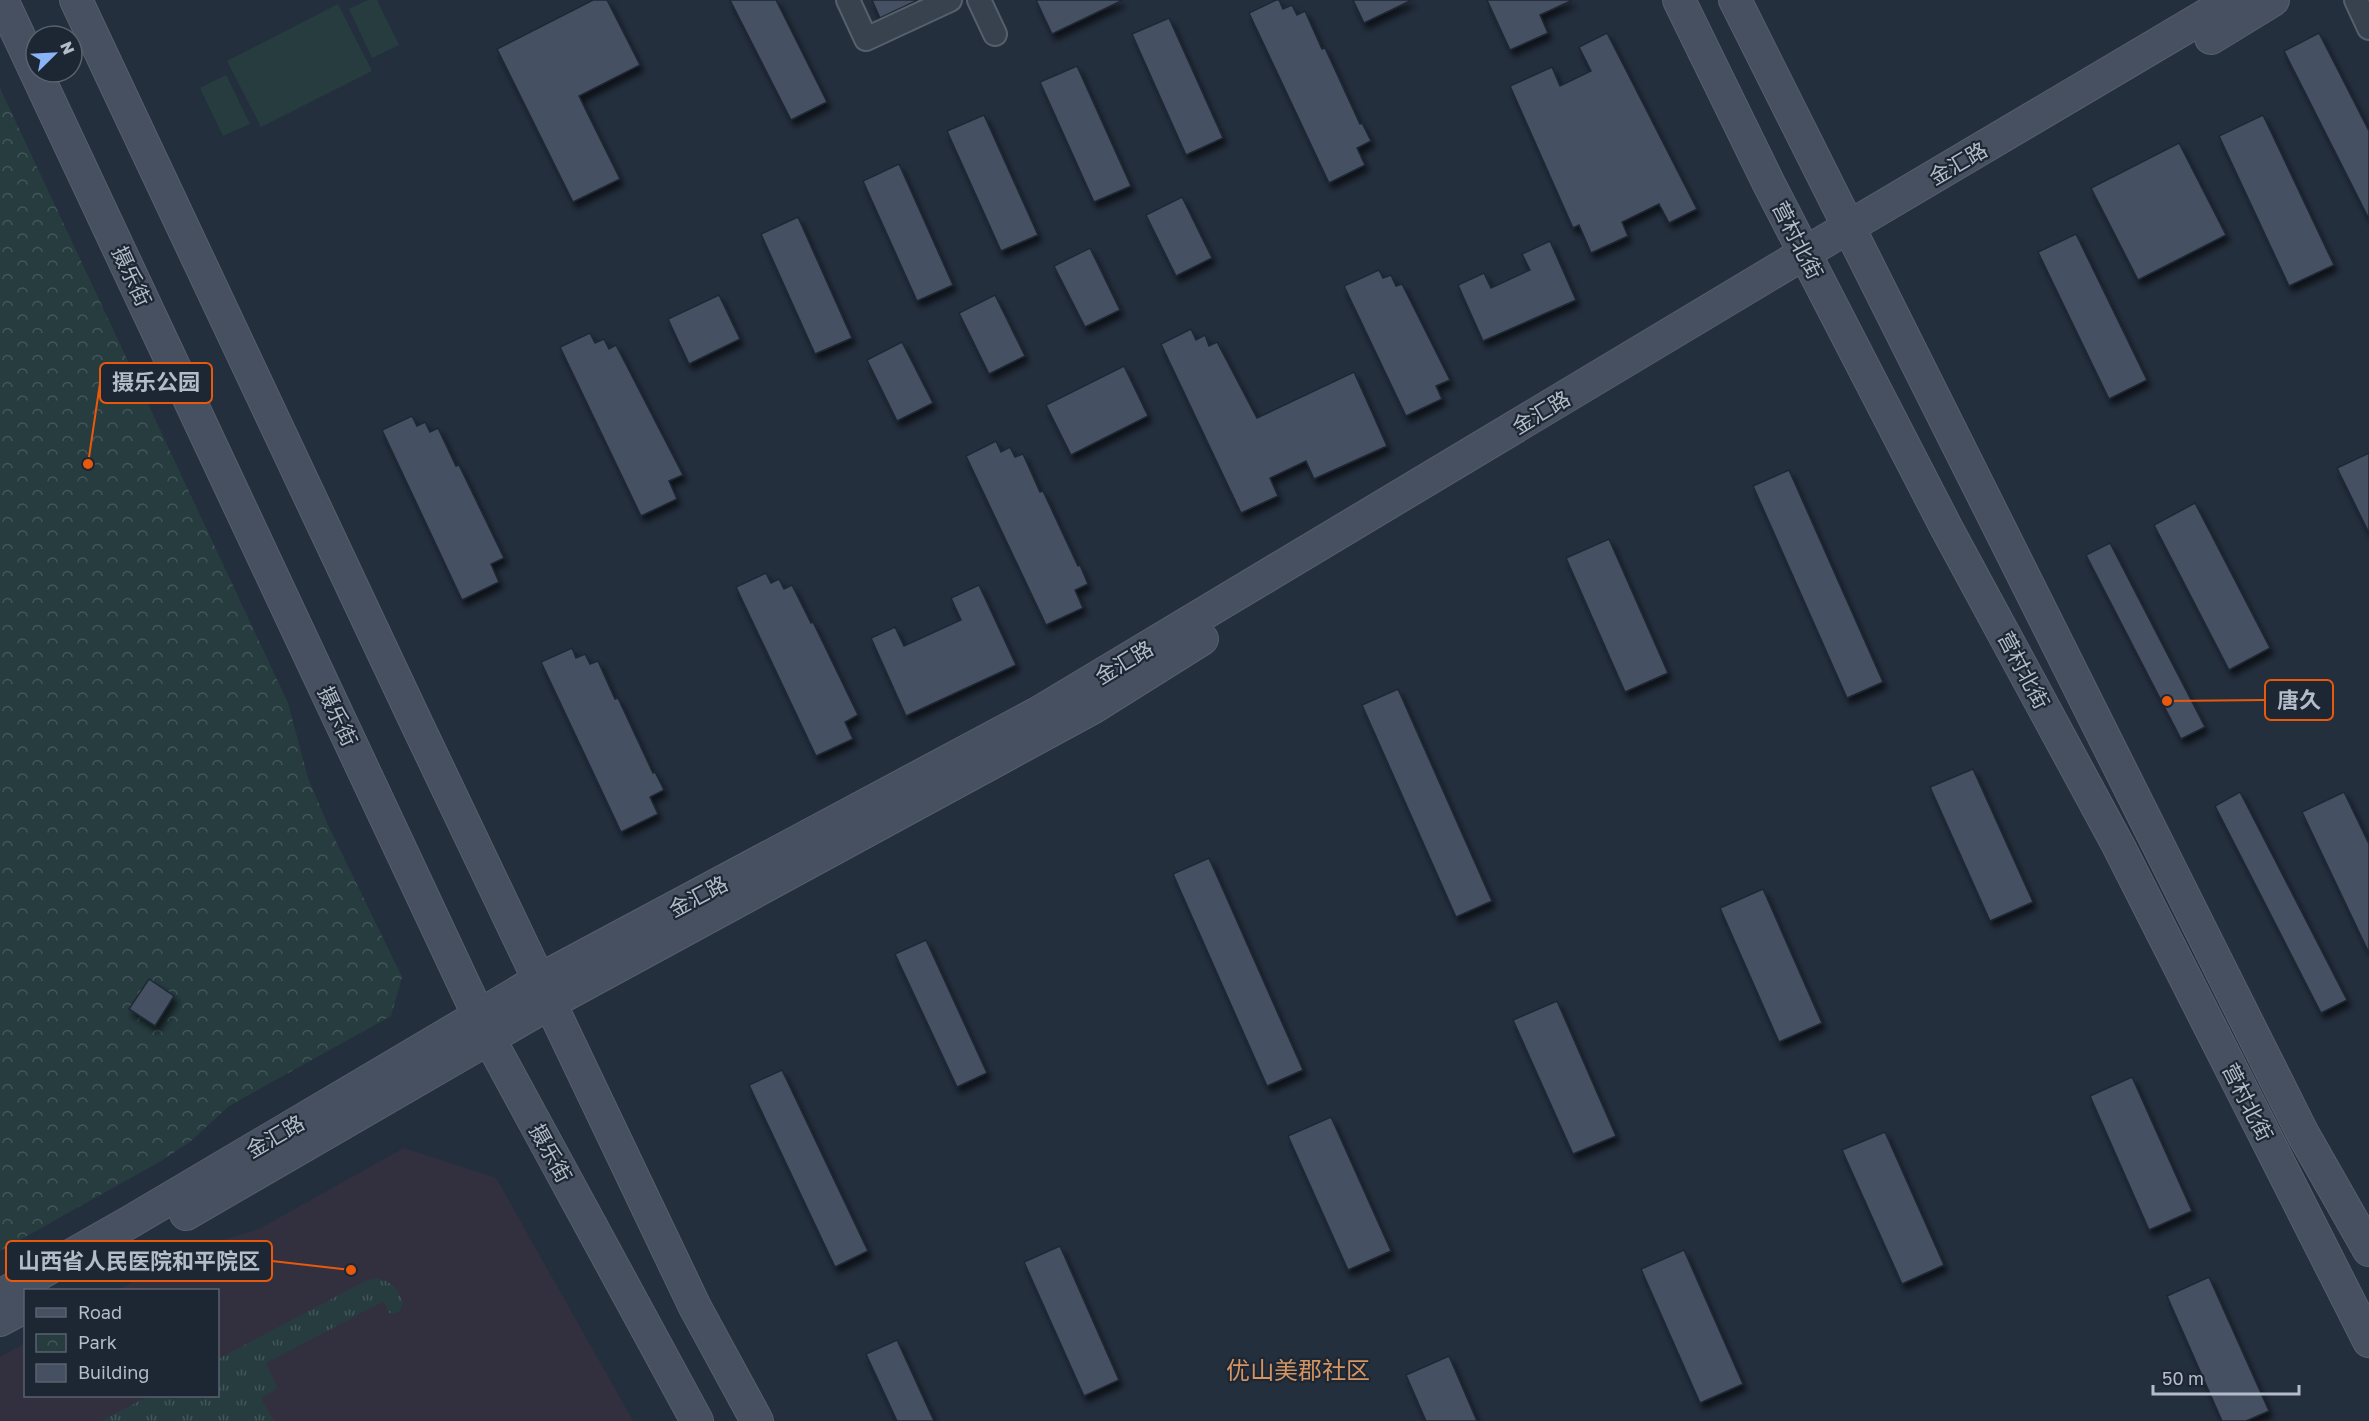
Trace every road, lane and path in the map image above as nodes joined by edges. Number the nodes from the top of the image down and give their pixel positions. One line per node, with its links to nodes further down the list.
1 (2, 0): 16 (street, 摄乐街)
2 (76, 0): 15 (street)
3 (848, 0): 4 (street)
4 (950, 0)
5 (979, 0): 12 (street)
6 (1679, 0): 14 (street, 营村北街)
7 (1735, 0): 13 (street, 营村北街)
8 (2232, 0): 13 (street, 金汇路)
9 (2273, 0): 13 (street, 金汇路)
10 (2356, 0): 11 (street)
11 (2369, 28)
12 (995, 34)
13 (1853, 236): 14 (street, 金汇路); 17 (street, 营村北街)
14 (1809, 262): 15 (street, 金汇路); 22 (street, 营村北街)
15 (545, 992): 16 (street, 金汇路); 24 (street)
16 (484, 1028): 18 (street, 金汇路); 19 (street, 金汇路); 23 (street, 摄乐街)
17 (2369, 1250)
18 (54, 1289)
19 (0, 1296)
20 (24, 1307): 21 (street)
21 (0, 1320)
22 (2369, 1341)
23 (697, 1421)
24 (757, 1421)

